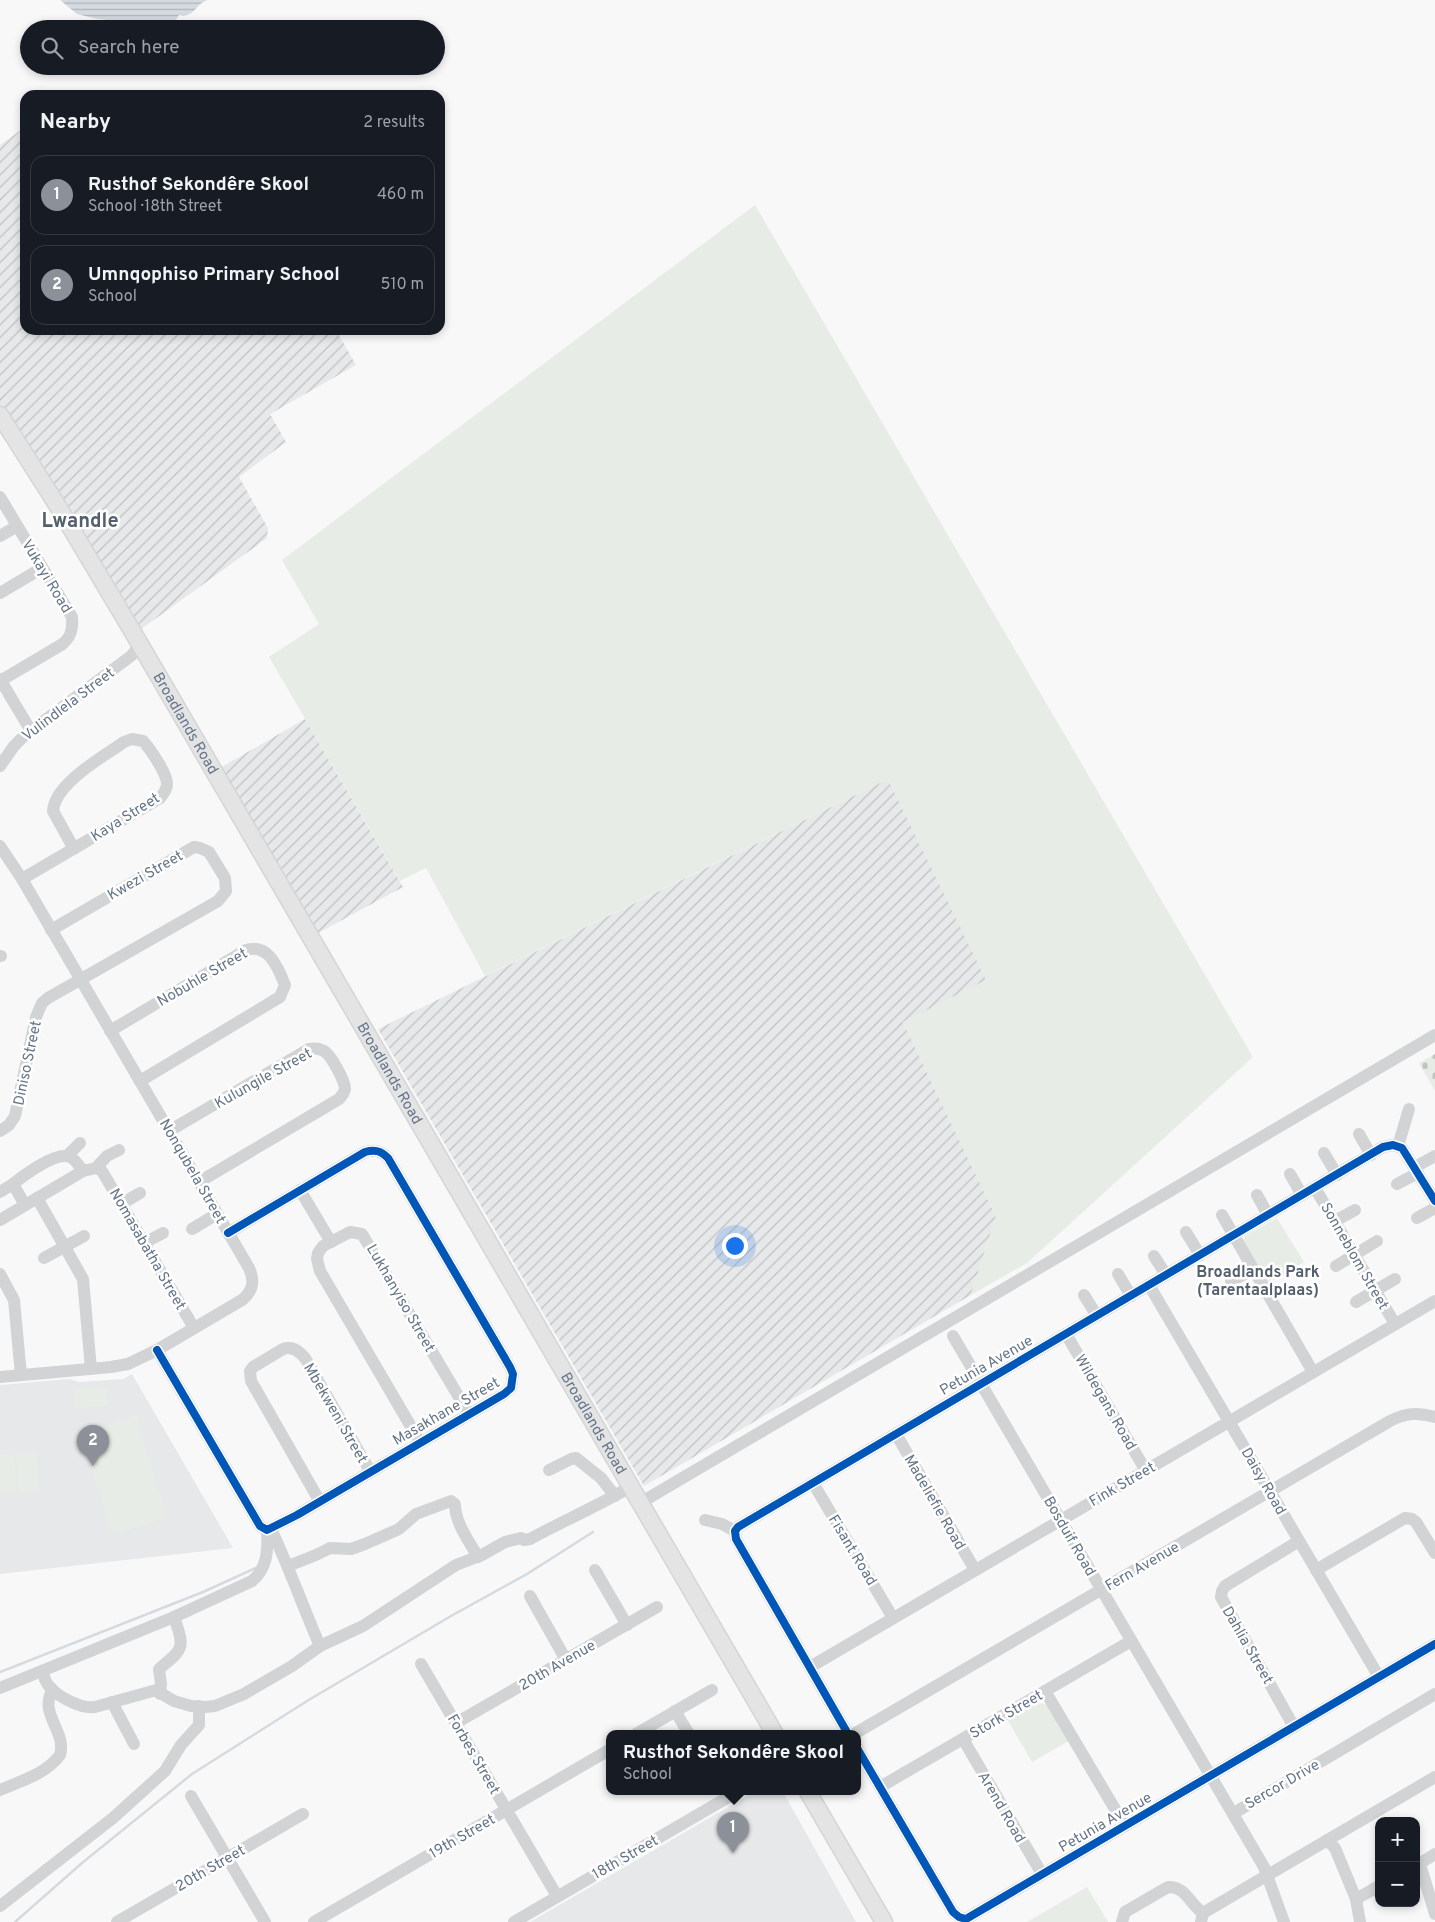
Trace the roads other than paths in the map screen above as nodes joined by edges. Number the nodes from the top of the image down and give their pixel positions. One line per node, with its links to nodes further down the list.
1 (0, 415): 7 (main road, Broadlands Road)
2 (0, 497): 3 (street, Vukayi Road)
3 (17, 526): 4 (street); 5 (street, Vukayi Road)
4 (0, 536)
5 (42, 568): 6 (street); 8 (street, Vukayi Road)
6 (0, 593)
7 (140, 645): 9 (street, Vulindlela Street); 103 (main road, Broadlands Road)
8 (0, 681): 9 (street)
9 (31, 731): 10 (street, Vulindlela Street)
10 (0, 766)
11 (0, 846): 13 (street, Nonqubela Street)
12 (74, 849): 12 (street, Kaya Street); 13 (street, Kaya Street)
13 (22, 879): 14 (street, Nonqubela Street)
14 (51, 930): 15 (street, Nonqubela Street); 15 (street, Kwezi Street)
15 (80, 981): 16 (street, Nonqubela Street); 20 (street, Diniso Street)
16 (110, 1031): 18 (street, Nonqubela Street); 18 (street, Nobuhle Street)
17 (1435, 1035): 107 (street)
18 (140, 1081): 21 (street, Nonqubela Street)
19 (1410, 1109): 24 (street)
20 (0, 1131)
21 (169, 1131): 35 (street, Nonqubela Street); 35 (street, Kulungile Street)
22 (1359, 1134): 27 (street)
23 (80, 1143): 28 (street)
24 (1398, 1146): 27 (street, Petunia Avenue); 31 (street)
25 (119, 1150): 30 (street)
26 (1324, 1153): 34 (street)
27 (1371, 1155): 34 (street, Petunia Avenue)
28 (67, 1156): 32 (street); 36 (street)
29 (1435, 1156): 31 (street)
30 (99, 1169): 32 (street); 46 (street, Nomasabatha Street)
31 (1416, 1170): 37 (street); 45 (street)
32 (83, 1172): 44 (street)
33 (1290, 1174): 43 (street)
34 (1337, 1175): 38 (street, Petunia Avenue)
35 (199, 1182): 50 (street, Nonqubela Street)
36 (12, 1184): 40 (street); 47 (street)
37 (1398, 1184)
38 (1315, 1188): 43 (street, Petunia Avenue); 55 (street, Sonneblom Street)
39 (300, 1190): 59 (street, Masakhane Street); 63 (street); 94 (street, Masakhane Street)
40 (0, 1192)
41 (140, 1193): 46 (street)
42 (1257, 1195): 52 (street)
43 (1302, 1195): 52 (street, Petunia Avenue)
44 (37, 1198): 47 (street); 65 (street)
45 (1435, 1200)
46 (121, 1204): 64 (street, Nomasabatha Street)
47 (25, 1205): 54 (street)
48 (1435, 1208): 53 (street)
49 (1355, 1210): 55 (street)
50 (217, 1214): 56 (street); 59 (street, Nonqubela Street)
51 (1222, 1215): 61 (street)
52 (1268, 1215): 61 (street, Petunia Avenue)
53 (1417, 1218)
54 (0, 1220)
55 (1335, 1221): 67 (street, Sonneblom Street)
56 (192, 1229)
57 (1186, 1232): 66 (street)
58 (163, 1233): 64 (street)
59 (228, 1233): 85 (street, Nonqubela Street)
60 (84, 1236): 65 (street)
61 (1233, 1236): 66 (street, Petunia Avenue); 71 (street)
62 (1377, 1241): 67 (street)
63 (331, 1242): 94 (street, Lukhanyiso Street); 98 (street)
64 (144, 1243): 85 (street, Nomasabatha Street)
65 (65, 1246): 69 (street); 89 (street)
66 (1200, 1255): 74 (street, Petunia Avenue)
67 (1354, 1255): 70 (street); 78 (street, Sonneblom Street)
68 (1154, 1256): 74 (street)
69 (44, 1258)
70 (1336, 1266)
71 (1253, 1270): 76 (street); 90 (street)
72 (0, 1274): 91 (street)
73 (1118, 1274): 80 (street)
74 (1166, 1275): 77 (street, Petunia Avenue)
75 (1395, 1279): 78 (street)
76 (1231, 1281)
77 (1149, 1285): 80 (street, Petunia Avenue); 96 (street, Daisy Road)
78 (1375, 1290): 82 (street); 84 (street, Sonneblom Street)
79 (1084, 1294): 83 (street)
80 (1131, 1296): 83 (street, Petunia Avenue)
81 (1435, 1301): 84 (street, Fink Street)
82 (1356, 1302)
83 (1097, 1316): 86 (street, Petunia Avenue)
84 (1395, 1324): 90 (street, Fink Street)
85 (194, 1328): 88 (street, Nonqubela Street)
86 (1066, 1334): 93 (street, Petunia Avenue); 101 (street, Wildegans Road)
87 (953, 1336): 93 (street, Bosduif Road)
88 (157, 1350): 89 (street, Nonqubela Street); 110 (street)
89 (91, 1369): 91 (street, Nonqubela Street)
90 (1313, 1372): 96 (street, Fink Street)
91 (21, 1376): 92 (street, Nonqubela Street)
92 (0, 1377)
93 (981, 1384): 97 (street, Petunia Avenue); 109 (street, Bosduif Road)
94 (469, 1414): 98 (street, Masakhane Street)
95 (1435, 1417): 104 (street, Fern Avenue)
96 (1230, 1422): 101 (street, Fink Street); 104 (street, Daisy Road)
97 (896, 1434): 102 (street, Petunia Avenue); 117 (street, Madeliefie Road)
98 (420, 1442): 100 (street, Masakhane Street)
99 (549, 1470): 105 (street)
100 (370, 1471): 106 (street, Masakhane Street); 106 (street, Mbekweni Street)
101 (1146, 1471): 109 (street, Fink Street)
102 (813, 1483): 111 (street, Petunia Avenue); 123 (street, Fisant Road)
103 (630, 1487): 105 (street); 107 (main road, Broadlands Road)
104 (1270, 1491): 112 (street, Daisy Road); 119 (street, Fern Avenue)
105 (615, 1496): 114 (street)
106 (319, 1500): 110 (street, Masakhane Street)
107 (640, 1503): 146 (main road, Broadlands Road)
108 (705, 1520): 111 (street)
109 (1061, 1521): 117 (street, Fink Street); 119 (street, Bosduif Road)
110 (269, 1530): 115 (street); 122 (street)
111 (735, 1531): 130 (street)
112 (1299, 1541): 118 (street, Daisy Road); 143 (street, Dahlia Street)
113 (1435, 1553): 118 (street)
114 (478, 1557): 115 (street); 127 (street)
115 (288, 1566): 127 (street)
116 (595, 1570): 124 (street)
117 (975, 1570): 123 (street, Fink Street)
118 (1316, 1570): 132 (street, Daisy Road)
119 (1101, 1590): 125 (street, Bosduif Road); 148 (street, Fern Avenue)
120 (530, 1596): 128 (street)
121 (657, 1607): 124 (street, 20th Avenue)
122 (174, 1617): 131 (street); 137 (street)
123 (893, 1618): 130 (street, Fink Street)
124 (627, 1625): 128 (street, 20th Avenue)
125 (1131, 1640): 136 (street, Stork Street); 153 (street, Bosduif Road)
126 (1435, 1644): 132 (street, Petunia Avenue)
127 (320, 1646): 140 (street)
128 (566, 1660): 142 (street, 20th Avenue)
129 (421, 1664): 142 (street, Forbes Street)
130 (810, 1667): 147 (street)
131 (42, 1671): 133 (street); 134 (street)
132 (1379, 1677): 143 (street, Petunia Avenue)
133 (0, 1688)
134 (52, 1689): 139 (street); 156 (street)
135 (712, 1690): 141 (street)
136 (1045, 1691): 149 (street, Stork Street); 163 (street)
137 (161, 1692): 139 (street); 140 (street)
138 (1435, 1694): 161 (street, Sercor Drive)
139 (112, 1702): 150 (street)
140 (198, 1706): 174 (street)
141 (675, 1712): 144 (street); 145 (street)
142 (456, 1723): 160 (street, Forbes Street)
143 (1294, 1726): 153 (street, Petunia Avenue)
144 (643, 1730)
145 (686, 1730)
146 (773, 1730)
147 (846, 1730)
148 (861, 1730)
149 (963, 1739): 155 (street, Stork Street); 169 (street, Arend Road)
150 (134, 1744)
151 (606, 1752): 160 (street, 19th Street)
152 (861, 1755): 155 (street, Petunia Avenue)
153 (1210, 1776): 161 (street, Bosduif Road); 163 (street, Petunia Avenue)
154 (1435, 1777): 164 (street)
155 (880, 1788): 169 (street, Petunia Avenue)
156 (0, 1790)
157 (731, 1795): 172 (street, 18th Street)
158 (810, 1795): 181 (main road)
159 (191, 1796): 166 (street)
160 (507, 1810): 172 (street, Forbes Street); 179 (street, 19th Street)
161 (1234, 1813): 170 (street, Sercor Drive)
162 (303, 1814): 166 (street, 20th Street)
163 (1125, 1826): 169 (street, Petunia Avenue)
164 (1327, 1840): 170 (street); 173 (street)
165 (1435, 1854): 167 (street)
166 (227, 1858): 177 (street, 20th Street); 178 (street)
167 (1420, 1864)
168 (1420, 1871): 175 (street)
169 (1042, 1874)
170 (1268, 1875): 176 (street); 183 (street, Sercor Drive)
171 (1375, 1888): 173 (street)
172 (558, 1896): 180 (street, 18th Street)
173 (1356, 1899): 184 (street)
174 (0, 1906)
175 (1435, 1914)
176 (1202, 1918): 182 (street)
177 (117, 1922)
178 (265, 1922)
179 (314, 1922)
180 (514, 1922)
181 (884, 1922)
182 (1122, 1922)
183 (1284, 1922)
184 (1360, 1922)

